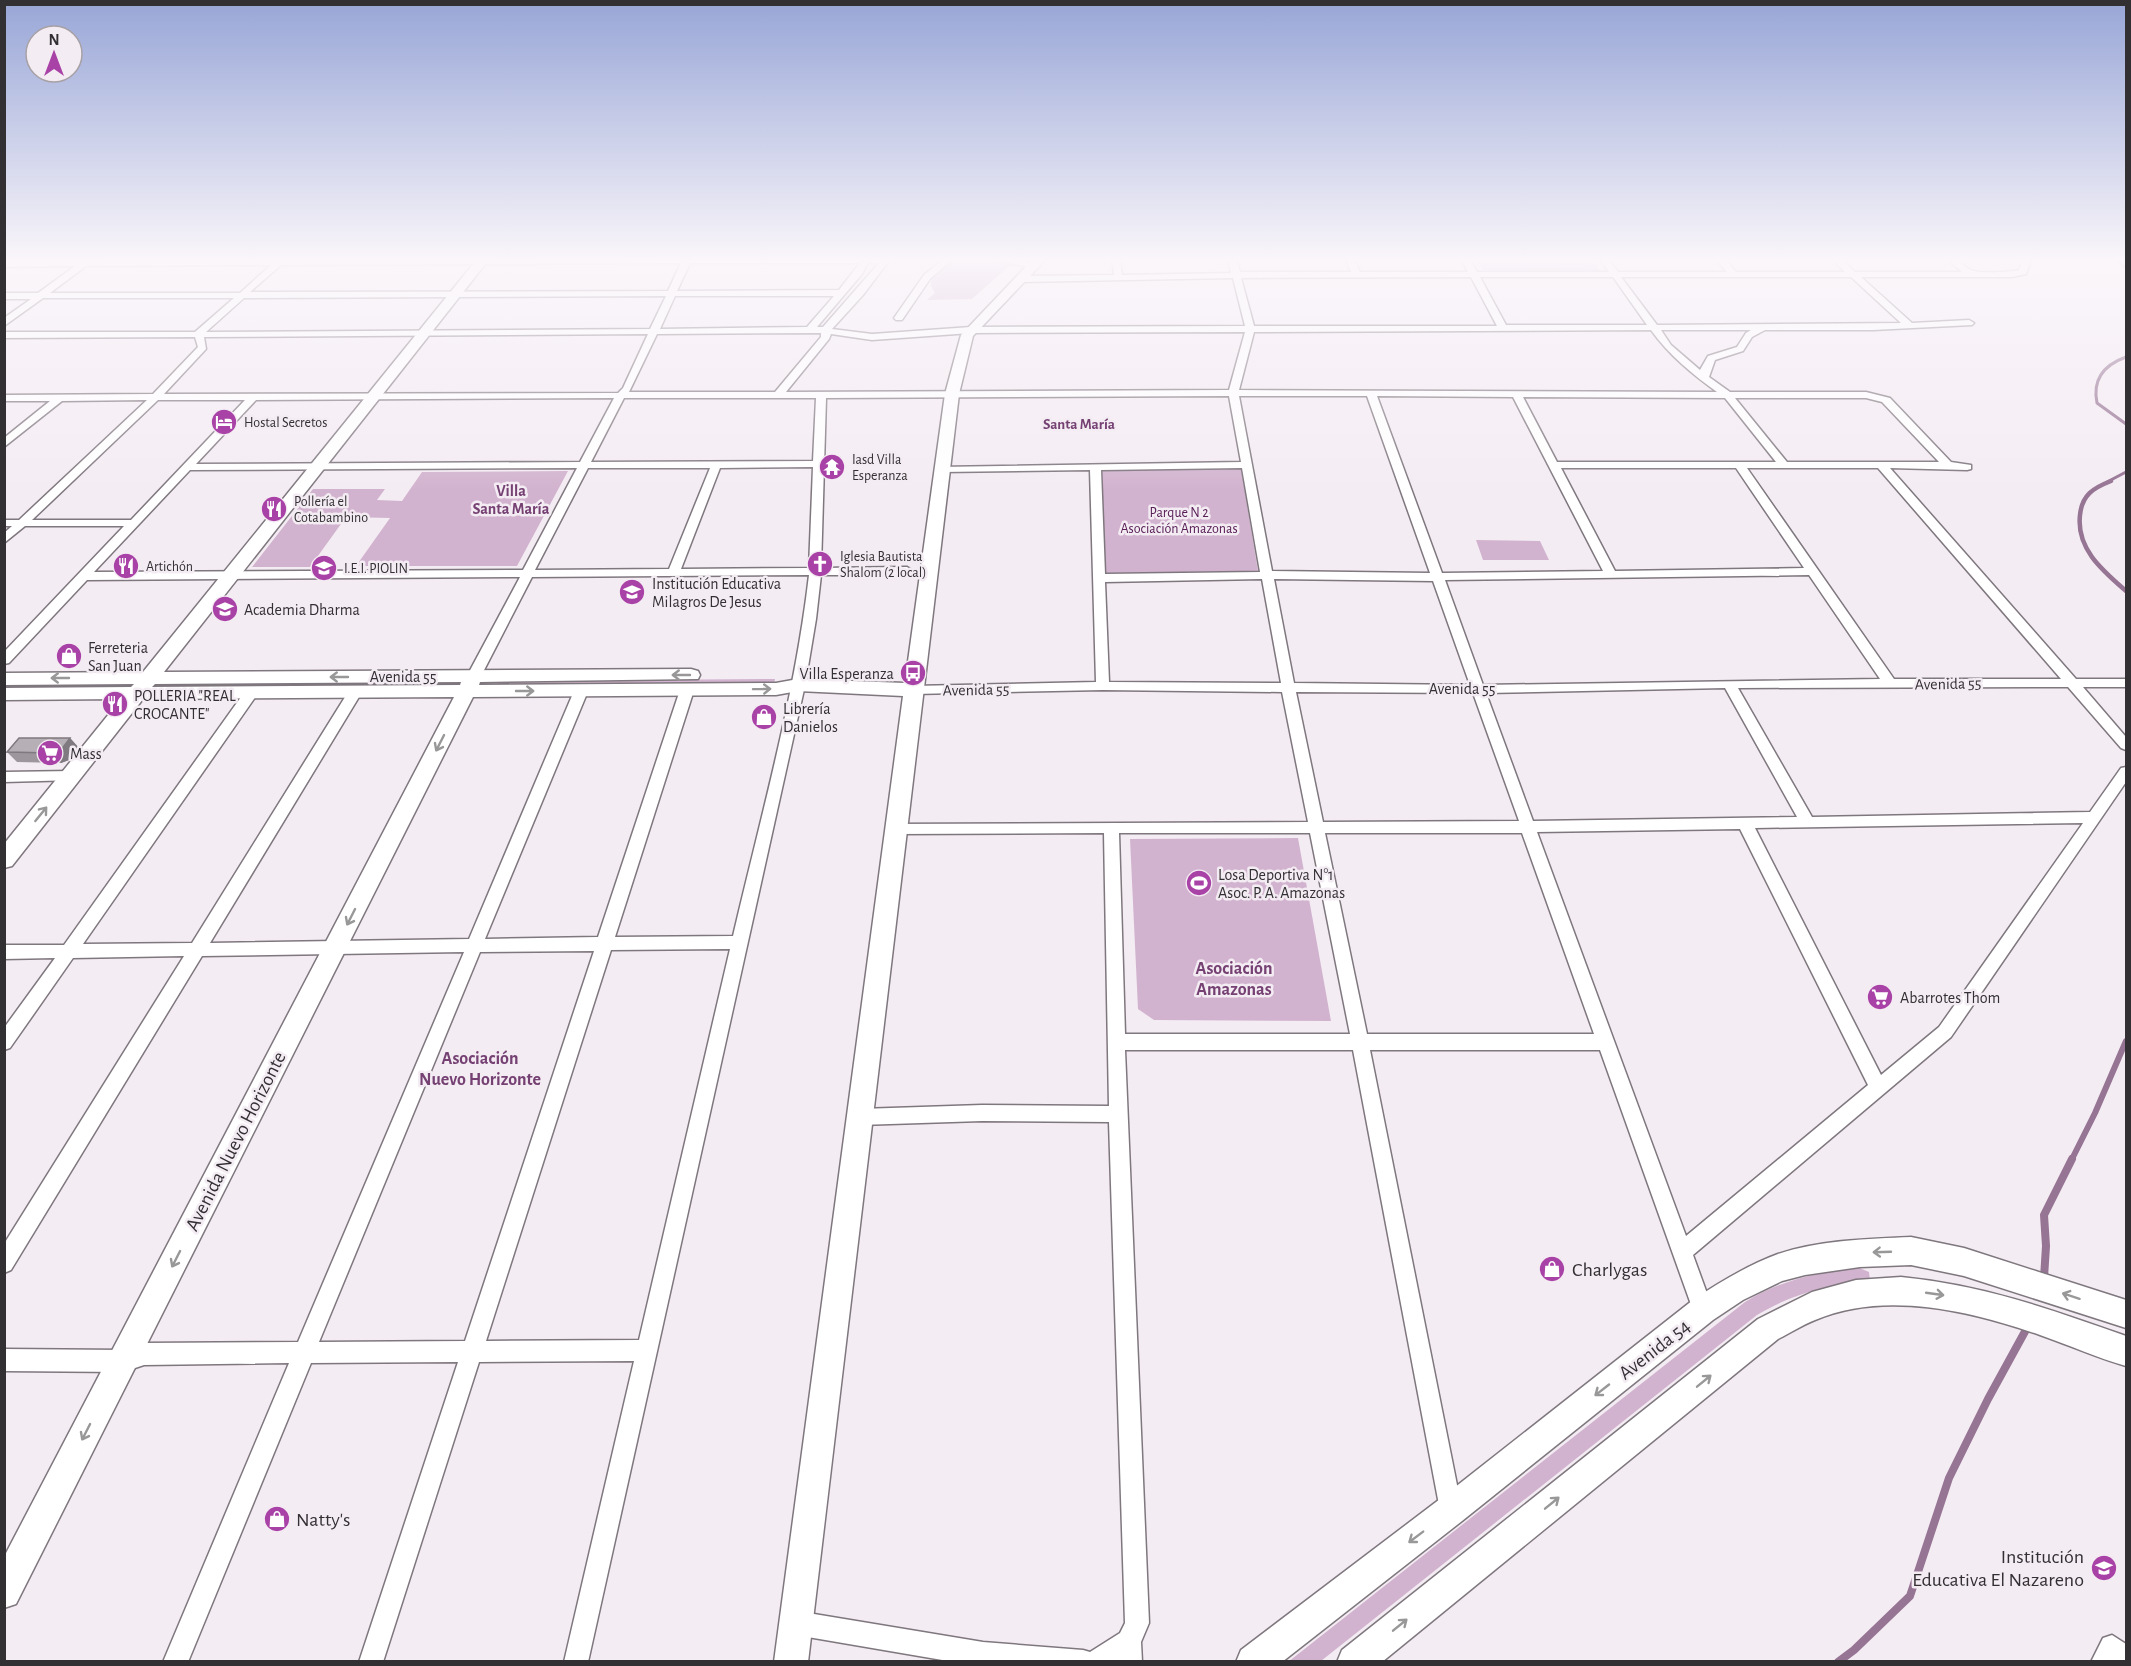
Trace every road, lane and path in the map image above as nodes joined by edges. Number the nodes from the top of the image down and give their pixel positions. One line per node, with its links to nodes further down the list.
1 (199, 336): 24 (street)
2 (407, 336): 12 (street)
3 (424, 336): 12 (street)
4 (652, 336): 23 (street)
5 (826, 336): 18 (street)
6 (850, 336): 7 (street)
7 (890, 336)
8 (967, 336): 15 (street)
9 (1248, 336): 14 (street)
10 (1660, 336): 13 (street)
11 (1749, 336): 13 (street)
12 (410, 353): 22 (street)
13 (1704, 379): 17 (street)
14 (1233, 393): 15 (street); 16 (street); 31 (street)
15 (952, 394): 19 (street); 41 (street)
16 (1371, 394): 20 (street); 55 (street)
17 (1727, 394): 20 (street); 34 (street); 38 (street)
18 (778, 395): 19 (street); 23 (street)
19 (821, 395): 28 (street)
20 (1517, 395): 32 (street)
21 (254, 396): 22 (street); 24 (street); 39 (street)
22 (376, 396): 23 (street); 35 (street)
23 (620, 396): 29 (street)
24 (156, 397): 26 (street); 43 (street)
25 (4, 398): 26 (street)
26 (59, 398): 27 (street)
27 (4, 444)
28 (818, 464): 30 (street); 49 (street)
29 (583, 465): 30 (street); 35 (street); 51 (street)
30 (716, 465): 48 (street)
31 (1247, 465): 36 (street); 53 (street)
32 (1552, 465): 37 (street); 50 (street)
33 (1881, 465): 34 (street); 38 (street); 59 (street)
34 (1948, 465): 40 (street)
35 (319, 466): 39 (street); 52 (street)
36 (1095, 466): 41 (street); 56 (street)
37 (1740, 466): 38 (street); 47 (street)
38 (1785, 466)
39 (187, 467): 44 (street)
40 (1967, 467)
41 (942, 469): 70 (street)
42 (4, 523): 43 (street)
43 (23, 523): 44 (street); 45 (street)
44 (134, 523): 54 (street)
45 (4, 540)
46 (907, 571): 49 (street)
47 (1811, 571): 50 (street); 63 (street)
48 (674, 572): 49 (street); 51 (street)
49 (815, 572): 64 (street)
50 (1610, 573): 55 (street)
51 (526, 574): 52 (street); 61 (street)
52 (232, 575): 54 (street); 65 (street)
53 (1266, 575): 55 (street); 56 (street); 67 (street)
54 (83, 576): 57 (street)
55 (1438, 577): 68 (street)
56 (1100, 578): 66 (street)
57 (4, 660)
58 (4, 679): 65 (street, Avenida 55, one-way to 58)
59 (2073, 681): 60 (street, Avenida 55); 63 (street, Avenida 55); 75 (street)
60 (2127, 682)
61 (470, 684): 64 (street, Avenida 55, one-way to 61); 65 (street, Avenida 55, one-way to 65); 71 (street, Avenida 55, one-way to 71); 72 (street, Avenida 55); 90 (street, Avenida Nuevo Horizonte, one-way to 90)
62 (1729, 684): 63 (street, Avenida 55); 68 (street, Avenida 55); 81 (street)
63 (1890, 684)
64 (798, 685): 69 (street, Avenida 55, one-way to 64); 70 (street, Avenida 55); 87 (street)
65 (144, 686): 73 (street, Avenida 55); 74 (street, Avenida 55); 77 (street)
66 (1103, 686): 67 (street, Avenida 55); 70 (street, Avenida 55)
67 (1288, 688): 68 (street, Avenida 55); 82 (street)
68 (1478, 688): 84 (street)
69 (687, 690): 71 (street, Avenida 55); 88 (street)
70 (913, 690): 85 (street)
71 (581, 691): 89 (street)
72 (355, 692): 73 (street, Avenida 55); 91 (street)
73 (251, 693): 92 (street)
74 (4, 694)
75 (2127, 745)
76 (2127, 772): 79 (street)
77 (72, 776): 78 (street); 86 (street, one-way to 77)
78 (4, 777)
79 (2096, 817): 81 (street); 98 (street)
80 (1745, 823): 81 (street); 84 (street); 98 (street)
81 (1808, 823)
82 (1316, 826): 83 (street); 84 (street); 96 (street)
83 (1111, 827): 85 (street); 95 (street)
84 (1529, 827): 97 (street)
85 (896, 828): 100 (street)
86 (4, 860)
87 (740, 942): 88 (street); 105 (street)
88 (605, 944): 89 (street); 108 (street)
89 (473, 945): 90 (street); 107 (street)
90 (334, 948): 91 (street); 110 (street, Avenida Nuevo Horizonte, one-way to 110)
91 (197, 950): 92 (street); 102 (street)
92 (68, 951): 93 (street); 94 (street)
93 (4, 952)
94 (4, 1042)
95 (1117, 1042): 96 (street); 99 (street)
96 (1360, 1042): 97 (street); 111 (street)
97 (1607, 1042): 101 (street)
98 (1879, 1089): 101 (street)
99 (1118, 1114): 100 (street); 114 (street)
100 (860, 1118): 113 (street)
101 (1683, 1251): 103 (street)
102 (4, 1263)
103 (1703, 1310): 104 (street, Avenida 54, one-way to 103); 111 (street, Avenida 54, one-way to 111)
104 (2127, 1314)
105 (647, 1350): 108 (street); 118 (street)
106 (2127, 1351): 123 (street, one-way to 106)
107 (305, 1352): 108 (street); 110 (street); 116 (street)
108 (472, 1352): 117 (street)
109 (4, 1360): 110 (street)
110 (123, 1361): 112 (street, Avenida Nuevo Horizonte, one-way to 112)
111 (1451, 1510): 122 (street, Avenida 54, one-way to 122)
112 (4, 1592)
113 (796, 1623): 119 (street); 120 (street)
114 (1129, 1652): 121 (street)
115 (2127, 1660): 124 (street)
116 (175, 1662)
117 (371, 1662)
118 (576, 1662)
119 (791, 1662)
120 (1083, 1662)
121 (1097, 1662)
122 (1253, 1662)
123 (1354, 1662)
124 (2103, 1662)

